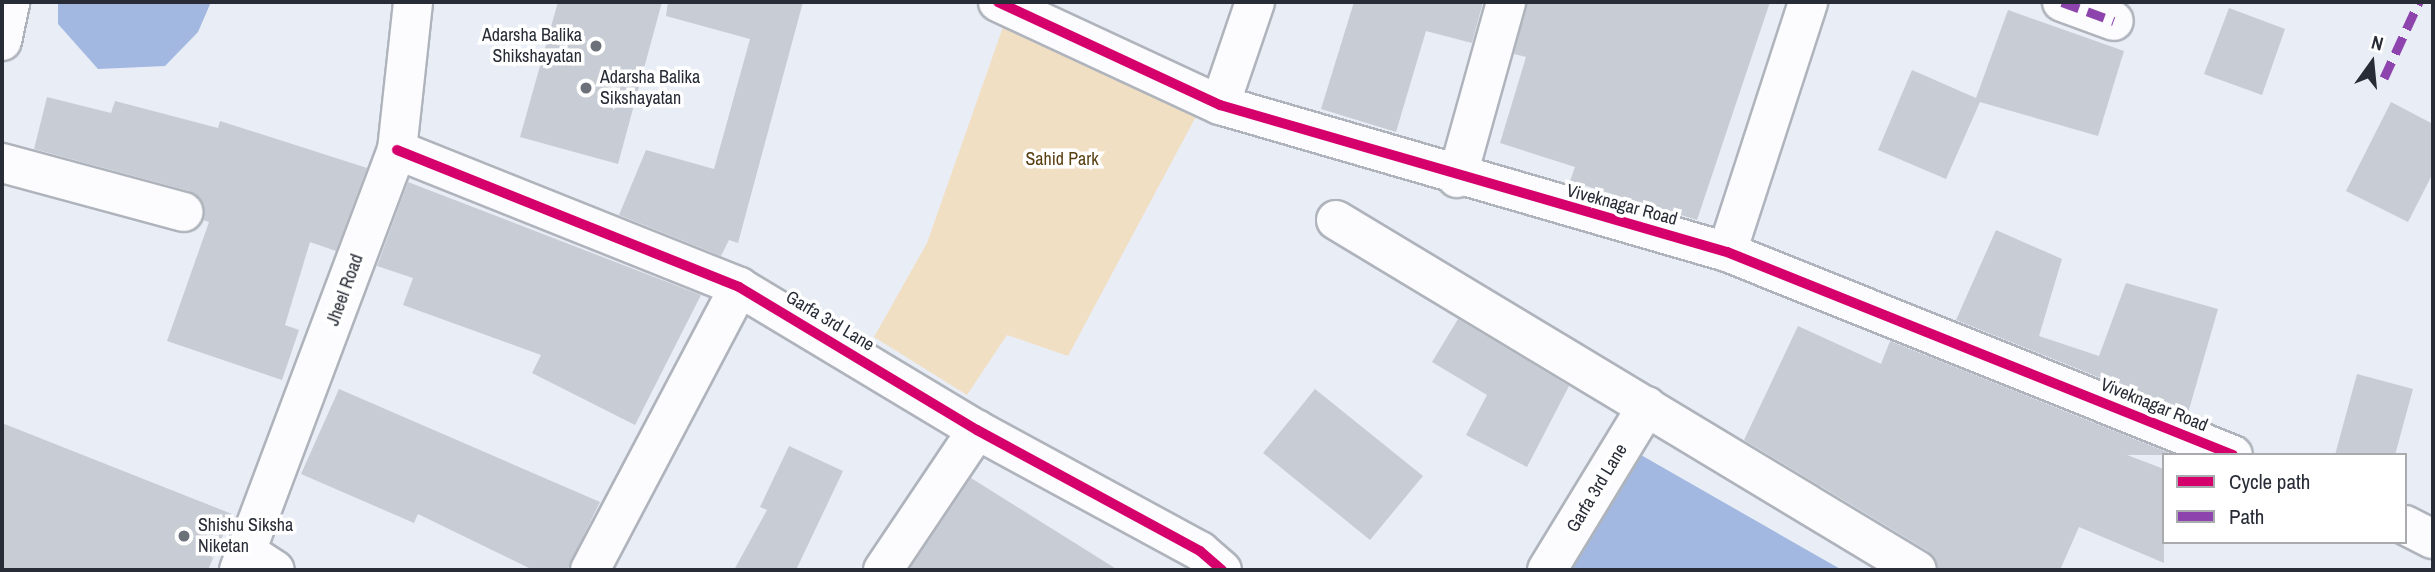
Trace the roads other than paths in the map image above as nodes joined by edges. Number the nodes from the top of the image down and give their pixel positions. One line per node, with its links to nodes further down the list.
1 (10, 2): 9 (street)
2 (413, 2): 11 (street, Jheel Road)
3 (998, 2): 10 (street, Viveknagar Road)
4 (1255, 2): 10 (street)
5 (1506, 2): 13 (street)
6 (1808, 2): 16 (street)
7 (2062, 2): 8 (street)
8 (2114, 22)
9 (2, 41)
10 (1220, 104): 13 (street, Viveknagar Road)
11 (397, 149): 17 (street, Garfa 3rd Lane); 23 (street, Jheel Road)
12 (2, 163): 14 (street)
13 (1457, 177): 16 (street, Viveknagar Road)
14 (183, 212)
15 (1336, 220): 18 (street)
16 (1727, 252): 20 (street, Viveknagar Road)
17 (739, 287): 19 (street, Garfa 3rd Lane); 25 (street)
18 (1647, 406): 27 (street, Garfa 3rd Lane); 28 (street)
19 (977, 430): 24 (street, Garfa 3rd Lane); 26 (street)
20 (2228, 453)
21 (2407, 526): 22 (street)
22 (2433, 539)
23 (254, 564)
24 (1208, 566)
25 (590, 570)
26 (883, 570)
27 (1548, 570)
28 (1917, 570)

